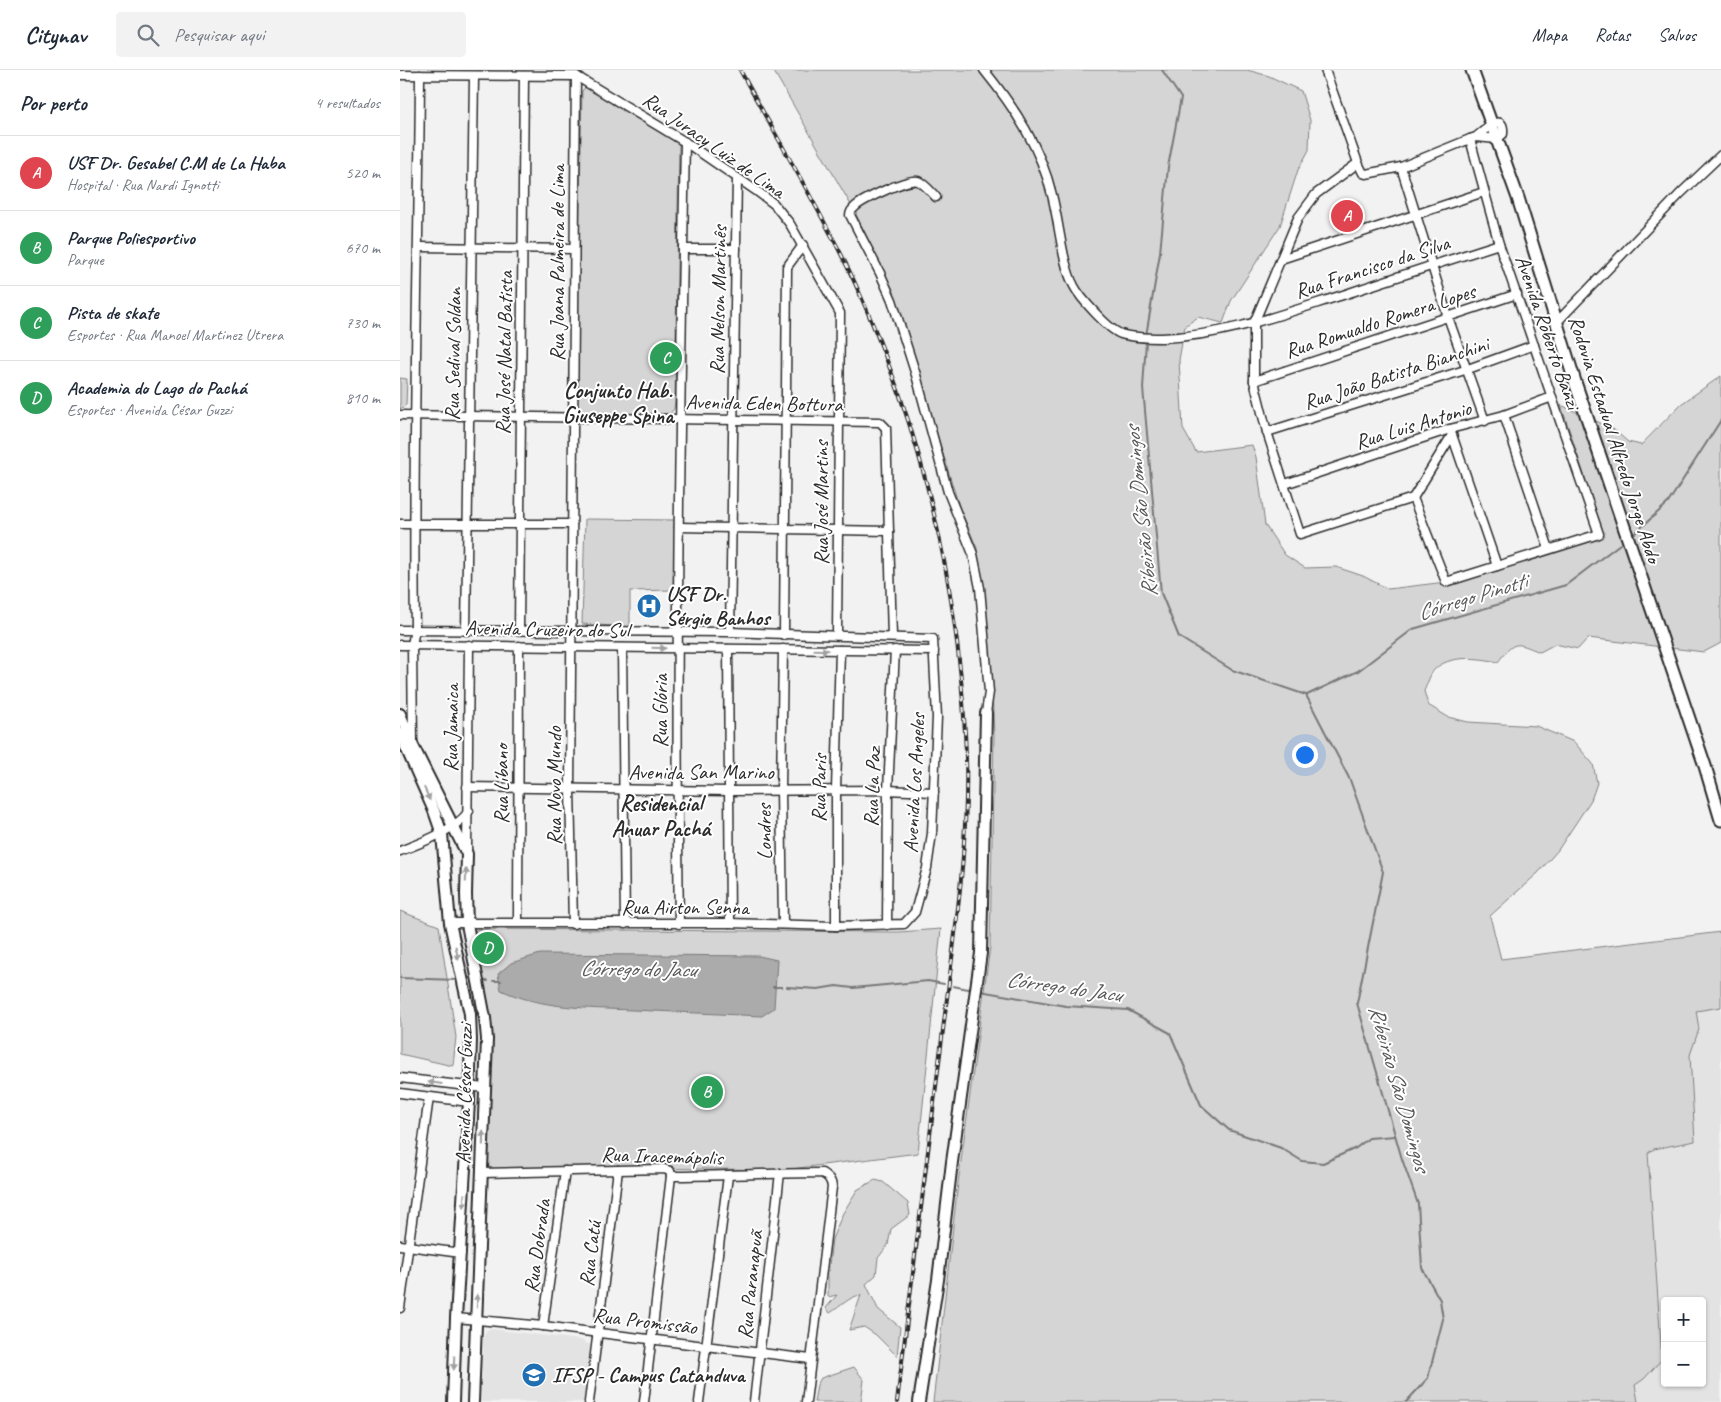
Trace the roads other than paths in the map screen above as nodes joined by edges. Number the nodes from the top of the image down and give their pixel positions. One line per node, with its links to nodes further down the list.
1 (984, 70): 32 (street, Rua Francisco da Silva)
2 (1325, 70): 13 (street)
3 (1472, 70): 9 (main road, Rodovia Estadual Alfredo Jorge Abdo)
4 (400, 75): 5 (street)
5 (420, 76): 8 (street); 21 (street)
6 (524, 76): 7 (street); 8 (street); 23 (street, Rua José Natal Batista)
7 (576, 76): 11 (street, Rua Juracy Luiz de Lima); 25 (street, Rua Joana Palmeira de Lima)
8 (474, 77): 22 (street, Rua Sedival Soldan)
9 (1495, 131): 10 (street); 33 (main road, Rodovia Estadual Alfredo Jorge Abdo)
10 (1473, 138): 14 (street); 16 (street, Avenida Roberto Banzi)
11 (685, 142): 15 (street, Rua Juracy Luiz de Lima); 24 (street, Rua Glória)
12 (1721, 155): 33 (street)
13 (1358, 163): 14 (street); 28 (street)
14 (1401, 167): 18 (street)
15 (737, 178): 20 (street, Rua Juracy Luiz de Lima); 26 (street, Rua Nelson Martinês)
16 (1484, 192): 18 (street); 19 (street, Avenida Roberto Banzi)
17 (936, 197): 88 (street)
18 (1416, 216): 28 (street); 29 (street)
19 (1499, 244): 29 (street, Rua Francisco da Silva); 30 (street, Avenida Roberto Banzi)
20 (803, 246): 27 (street, Rua Juracy Luiz de Lima); 46 (street)
21 (419, 247): 22 (street); 39 (street)
22 (472, 247): 23 (street); 41 (street, Rua Sedival Soldan)
23 (523, 248): 25 (street); 42 (street, Rua José Natal Batista)
24 (683, 248): 26 (street); 44 (street, Rua Glória)
25 (574, 249): 43 (street, Rua Joana Palmeira de Lima)
26 (736, 250): 45 (street, Rua Nelson Martinês)
27 (811, 259): 48 (street, Rua José Martins)
28 (1281, 259): 32 (street)
29 (1431, 266): 31 (street); 32 (street, Rua Francisco da Silva)
30 (1517, 294): 31 (street, Rua Romualdo Romera Lopes); 34 (street, Avenida Roberto Banzi)
31 (1448, 316): 35 (street); 36 (street, Rua Romualdo Romera Lopes)
32 (1254, 323): 36 (street)
33 (1556, 323): 103 (main road, Rodovia Estadual Alfredo Jorge Abdo)
34 (1534, 344): 35 (street, Rua João Batista Bianchini); 37 (street, Avenida Roberto Banzi)
35 (1468, 370): 47 (street); 49 (street, Rua João Batista Bianchini)
36 (1254, 381): 49 (street)
37 (1552, 397): 40 (street, Rua Luis Antonio); 63 (street, Avenida Roberto Banzi)
38 (400, 415): 39 (street, Avenida Eden Bottura)
39 (416, 415): 41 (street, Avenida Eden Bottura); 54 (street)
40 (1504, 415): 47 (street, Rua Luis Antonio); 63 (street)
41 (469, 416): 42 (street, Avenida Eden Bottura); 55 (street, Rua Sedival Soldan)
42 (521, 417): 43 (street, Avenida Eden Bottura); 56 (street, Rua José Natal Batista)
43 (573, 418): 44 (street, Avenida Eden Bottura); 57 (street, Rua Joana Palmeira de Lima)
44 (681, 419): 45 (street, Avenida Eden Bottura); 58 (street, Rua Glória)
45 (733, 420): 46 (street, Avenida Eden Bottura); 59 (street, Rua Nelson Martinês)
46 (786, 421): 48 (street, Avenida Eden Bottura); 60 (street)
47 (1485, 421): 50 (street, Rua Luis Antonio)
48 (839, 422): 61 (street, Rua José Martins); 62 (street, Avenida Eden Bottura)
49 (1267, 432): 51 (street)
50 (1451, 432): 51 (street, Rua Luis Antonio); 52 (street); 64 (street)
51 (1284, 484): 52 (street)
52 (1413, 498): 64 (street)
53 (400, 524): 54 (street)
54 (414, 524): 55 (street); 65 (street)
55 (468, 524): 56 (street); 69 (street, Rua Sedival Soldan)
56 (520, 524): 57 (street); 67 (street, Rua José Natal Batista)
57 (572, 524): 68 (street, Rua Joana Palmeira de Lima)
58 (679, 527): 59 (street); 71 (street, Rua Glória)
59 (732, 528): 60 (street); 70 (street, Rua Nelson Martinês)
60 (785, 529): 61 (street); 72 (street)
61 (838, 530): 62 (street); 73 (street, Rua José Martins)
62 (890, 531): 74 (street)
63 (1549, 549): 64 (street)
64 (1497, 566)
65 (415, 629): 66 (street, Avenida Cruzeiro do Sul); 69 (street, Avenida Cruzeiro do Sul); 77 (street)
66 (400, 630)
67 (519, 630): 68 (street, Avenida Cruzeiro do Sul); 69 (street, Avenida Cruzeiro do Sul)
68 (571, 630): 71 (street, Avenida Cruzeiro do Sul); 80 (street, Rua Novo Mundo)
69 (466, 631)
70 (730, 632): 71 (street, Avenida Cruzeiro do Sul); 72 (street, Avenida Cruzeiro do Sul)
71 (678, 633): 82 (street, Rua Glória)
72 (784, 634): 73 (street, Avenida Cruzeiro do Sul)
73 (837, 635): 74 (street, Avenida Cruzeiro do Sul)
74 (892, 637): 75 (street, Avenida Cruzeiro do Sul)
75 (933, 639): 87 (street, Avenida Los Angeles)
76 (400, 645): 77 (street, Avenida Cruzeiro do Sul)
77 (412, 645): 78 (street, Avenida Cruzeiro do Sul); 91 (street)
78 (468, 645): 79 (street, Avenida Cruzeiro do Sul); 92 (street, Rua Jamaica)
79 (519, 646): 80 (street, Avenida Cruzeiro do Sul); 93 (street, Rua Líbano)
80 (571, 647): 81 (street, Avenida Cruzeiro do Sul); 94 (street, Rua Novo Mundo)
81 (622, 648): 82 (street, Avenida Cruzeiro do Sul, one-way to 82); 95 (street)
82 (678, 648): 83 (street, Avenida Cruzeiro do Sul); 96 (street, Rua Glória)
83 (728, 649): 84 (street, Avenida Cruzeiro do Sul); 100 (street)
84 (783, 649): 85 (street, Avenida Cruzeiro do Sul, one-way to 85); 97 (street, Londres)
85 (840, 650): 86 (street, Avenida Cruzeiro do Sul); 98 (street, Rua Paris)
86 (895, 650): 87 (street, Avenida Cruzeiro do Sul); 99 (street, Rua La Paz)
87 (934, 651): 101 (street, Avenida Los Angeles)
88 (986, 713): 152 (street)
89 (400, 714): 91 (street, Avenida César Guzzi)
90 (400, 734): 105 (street, Avenida César Guzzi, one-way to 105)
91 (413, 746): 104 (street, Avenida César Guzzi)
92 (467, 788): 93 (street, Avenida San Marino); 102 (street, Rua Jamaica)
93 (518, 789): 94 (street, Avenida San Marino); 110 (street, Rua Líbano)
94 (570, 789): 95 (street, Avenida San Marino); 113 (street, Rua Novo Mundo)
95 (623, 789): 96 (street, Avenida San Marino); 114 (street)
96 (677, 789): 100 (street, Avenida San Marino); 115 (street, Rua Glória)
97 (781, 790): 98 (street, Avenida San Marino); 100 (street, Avenida San Marino); 117 (street, Londres)
98 (836, 790): 99 (street, Avenida San Marino); 120 (street, Rua Paris)
99 (888, 790): 101 (street, Avenida San Marino); 119 (street, Rua La Paz)
100 (728, 791): 116 (street)
101 (934, 792): 118 (street, Avenida Los Angeles)
102 (468, 811): 104 (street); 109 (street, Rua Jamaica)
103 (1721, 820)
104 (453, 824): 105 (street); 106 (street, Avenida César Guzzi)
105 (442, 834): 107 (street, Avenida César Guzzi); 108 (street)
106 (461, 840): 107 (street); 109 (street, Avenida César Guzzi)
107 (444, 845): 111 (street, Avenida César Guzzi)
108 (400, 851)
109 (467, 854): 112 (street, Avenida César Guzzi, one-way to 109)
110 (518, 922): 112 (street, Rua Airton Senna); 113 (street, Rua Airton Senna)
111 (450, 923): 112 (street, Rua Airton Senna); 122 (street, Avenida César Guzzi, one-way to 122)
112 (467, 924): 123 (street, Avenida César Guzzi)
113 (573, 924): 114 (street, Rua Airton Senna)
114 (625, 924): 115 (street, Rua Airton Senna)
115 (678, 924): 116 (street, Rua Airton Senna)
116 (730, 924): 117 (street, Rua Airton Senna)
117 (783, 924): 120 (street, Rua Airton Senna)
118 (904, 924): 119 (street, Rua Airton Senna)
119 (887, 925): 120 (street, Rua Airton Senna)
120 (836, 926)
121 (400, 1078): 122 (street, one-way to 121)
122 (470, 1087): 123 (street); 126 (street, Avenida César Guzzi)
123 (484, 1088): 129 (street, Avenida César Guzzi, one-way to 123)
124 (400, 1093): 125 (street)
125 (429, 1097): 126 (street); 134 (street)
126 (469, 1102): 135 (street, Avenida César Guzzi, one-way to 135)
127 (618, 1170): 128 (street, Rua Iracemápolis); 131 (street, Rua Iracemápolis); 140 (street, Rua Catú)
128 (565, 1171): 129 (street, Rua Iracemápolis); 139 (street, Rua Dobrada)
129 (482, 1173): 138 (street, Avenida César Guzzi, one-way to 129)
130 (780, 1173): 132 (street, Rua Iracemápolis); 143 (street, Rua Paranapuã); 144 (street, Rua Iracemápolis)
131 (671, 1176): 132 (street, Rua Iracemápolis); 141 (street)
132 (728, 1176): 142 (street)
133 (400, 1245): 134 (street)
134 (409, 1246): 135 (street); 136 (street)
135 (461, 1253): 137 (street, Avenida César Guzzi)
136 (400, 1308)
137 (456, 1318): 138 (street, Rua Promissão); 145 (street, Avenida César Guzzi, one-way to 145)
138 (476, 1320): 139 (street, Rua Promissão); 146 (street, Avenida César Guzzi)
139 (543, 1326): 140 (street, Rua Promissão)
140 (597, 1334): 141 (street, Rua Promissão); 147 (street, Rua Catú)
141 (651, 1341): 142 (street, Rua Promissão); 148 (street)
142 (705, 1346): 143 (street, Rua Promissão); 149 (street)
143 (760, 1354): 144 (street, Rua Promissão); 150 (street, Rua Paranapuã)
144 (810, 1359): 151 (street)
145 (453, 1402)
146 (473, 1402)
147 (589, 1402)
148 (644, 1402)
149 (698, 1402)
150 (754, 1402)
151 (806, 1402)
152 (919, 1402)

